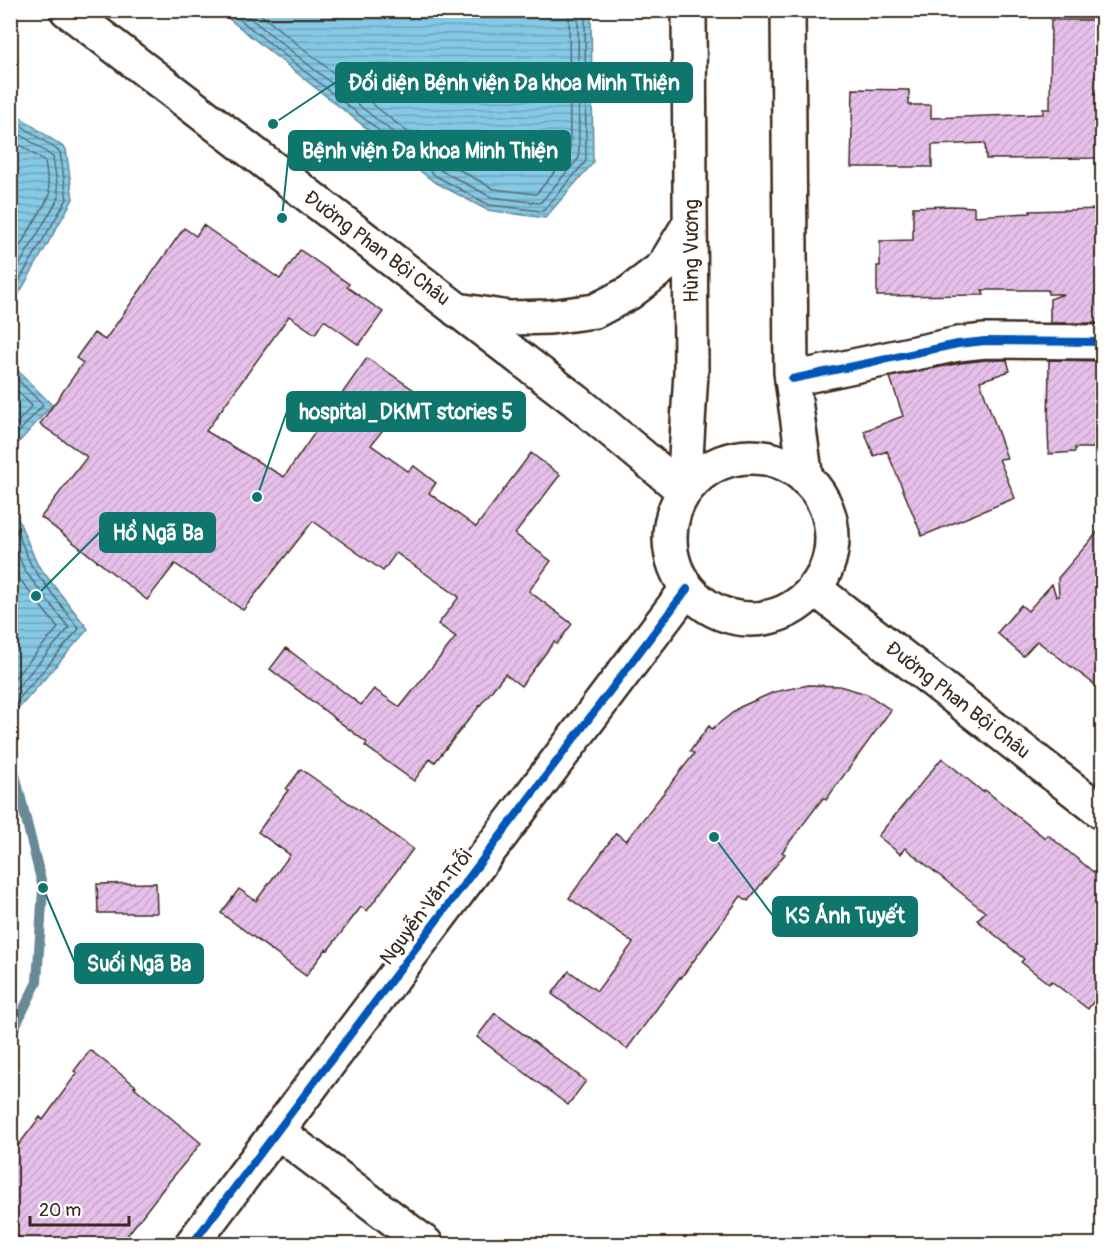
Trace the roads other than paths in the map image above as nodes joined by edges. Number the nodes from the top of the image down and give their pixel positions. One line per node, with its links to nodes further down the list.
1 (67, 10): 5 (main road, Đường Phan Bội Châu)
2 (689, 10): 4 (main road, Hùng Vương)
3 (788, 10): 7 (main road)
4 (690, 223): 5 (main road); 9 (main road, Hùng Vương)
5 (457, 310): 9 (main road, Đường Phan Bội Châu)
6 (1102, 342): 7 (main road)
7 (792, 379): 8 (main road)
8 (806, 478): 9 (main road); 10 (main road)
9 (684, 491): 11 (main road)
10 (814, 588): 11 (main road); 12 (main road, Đường Phan Bội Châu)
11 (687, 589): 13 (main road, Nguyễn Văn Trỗi)
12 (1102, 812)
13 (278, 1131): 14 (main road, Nguyễn Văn Trỗi); 15 (main road)
14 (192, 1245)
15 (426, 1245)

